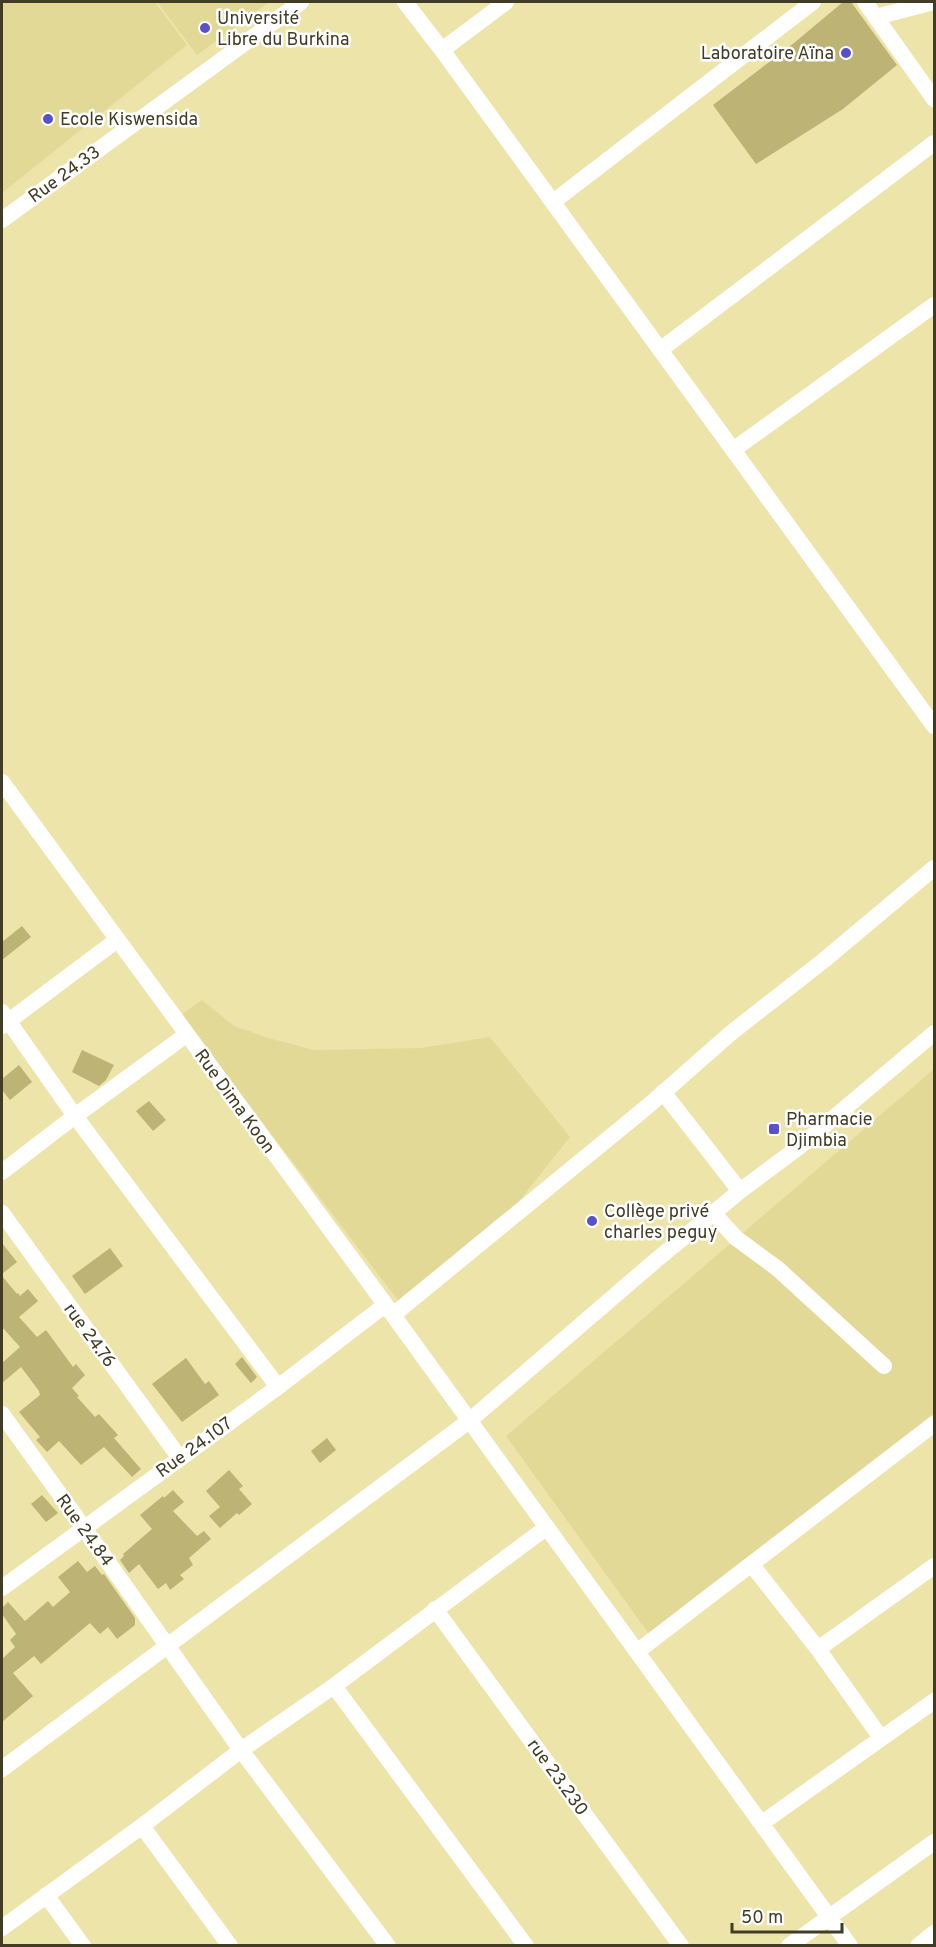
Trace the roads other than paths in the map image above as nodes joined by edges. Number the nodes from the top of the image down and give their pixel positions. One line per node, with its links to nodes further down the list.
1 (302, 2): 12 (street, Rue 24.33)
2 (405, 2): 8 (street)
3 (506, 2): 8 (street)
4 (813, 2): 11 (street)
5 (865, 2): 7 (street)
6 (934, 2): 7 (street)
7 (876, 17): 9 (street)
8 (442, 50): 11 (street)
9 (934, 99)
10 (934, 143): 14 (street)
11 (553, 202): 14 (street)
12 (2, 220)
13 (934, 305): 15 (street)
14 (660, 350): 15 (street)
15 (733, 450): 16 (street)
16 (934, 726)
17 (2, 782): 19 (street, Rue Dima Koon)
18 (934, 868): 23 (street, Rue 24.107)
19 (117, 940): 20 (street); 22 (street, Rue Dima Koon)
20 (4, 1020): 24 (street)
21 (934, 1033): 26 (street)
22 (186, 1035): 24 (street); 29 (street, Rue Dima Koon)
23 (663, 1092): 26 (street); 29 (street, Rue 24.107)
24 (75, 1116): 25 (street); 31 (street)
25 (2, 1173)
26 (740, 1191): 28 (street)
27 (2, 1213): 35 (street, rue 24.76)
28 (713, 1213): 30 (street); 33 (street)
29 (389, 1310): 31 (street, Rue 24.107); 33 (street, Rue Dima Koon)
30 (884, 1366)
31 (278, 1387): 35 (street, Rue 24.107)
32 (2, 1414): 37 (street, Rue 24.84)
33 (469, 1421): 36 (street, Rue Dima Koon); 42 (street)
34 (934, 1424): 38 (street)
35 (179, 1457): 37 (street, Rue 24.107)
36 (547, 1527): 41 (street); 44 (street, Rue Dima Koon)
37 (84, 1528): 40 (street, Rue 24.107); 42 (street, Rue 24.84)
38 (752, 1565): 43 (street); 44 (street)
39 (934, 1566): 43 (street)
40 (2, 1588)
41 (435, 1609): 45 (street); 61 (street, rue 23.230)
42 (167, 1646): 48 (street, Rue 24.84); 49 (street)
43 (818, 1649): 47 (street)
44 (638, 1651): 50 (street, Rue Dima Koon)
45 (334, 1686): 48 (street); 60 (street)
46 (934, 1701): 47 (street)
47 (882, 1738): 50 (street)
48 (241, 1750): 51 (street); 59 (street, Rue 24.84)
49 (2, 1770)
50 (762, 1823): 54 (street, Rue Dima Koon)
51 (142, 1826): 53 (street); 58 (street)
52 (934, 1842): 54 (street)
53 (46, 1895): 55 (street); 57 (street)
54 (829, 1916): 62 (street); 63 (street, Rue Dima Koon)
55 (2, 1928)
56 (934, 1933): 64 (street)
57 (82, 1946)
58 (230, 1946)
59 (388, 1946)
60 (526, 1946)
61 (681, 1946)
62 (789, 1946)
63 (850, 1946)
64 (918, 1946)

